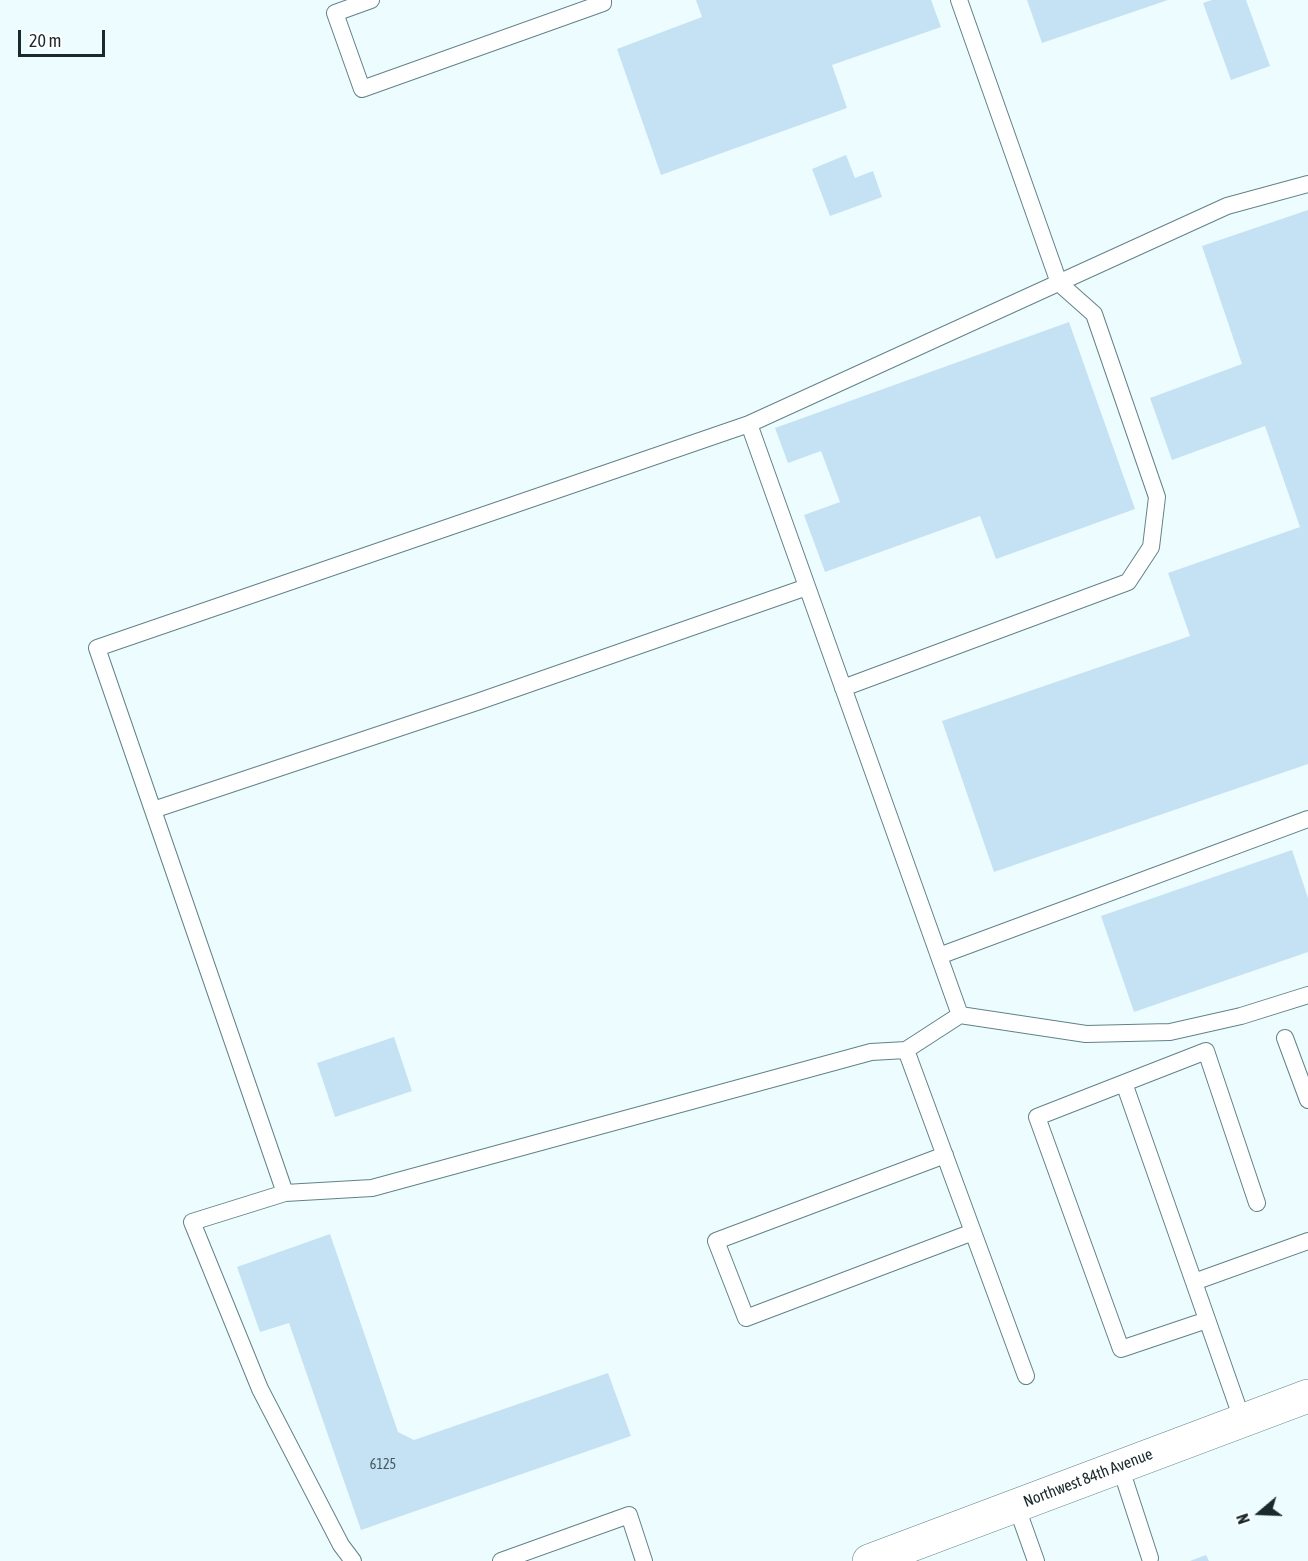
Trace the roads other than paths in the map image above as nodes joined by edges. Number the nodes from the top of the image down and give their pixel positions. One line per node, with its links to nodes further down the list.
1 (371, 0): 2 (lane)
2 (603, 0)
3 (959, 0): 5 (lane)
4 (1308, 184): 5 (lane)
5 (1059, 283): 6 (lane); 8 (lane)
6 (749, 424): 7 (lane); 9 (lane)
7 (807, 587): 8 (lane); 9 (lane)
8 (843, 688): 11 (lane)
9 (153, 810): 19 (lane)
10 (1308, 819): 11 (lane)
11 (939, 956): 13 (lane)
12 (1308, 995): 13 (lane)
13 (960, 1015): 15 (lane)
14 (1285, 1038): 17 (lane)
15 (906, 1050): 18 (lane); 19 (lane)
16 (1124, 1083): 20 (lane); 23 (lane); 24 (lane)
17 (1308, 1101)
18 (945, 1155): 21 (lane); 21 (lane)
19 (285, 1193): 32 (lane)
20 (1257, 1203)
21 (973, 1232): 25 (lane)
22 (1308, 1241): 23 (lane)
23 (1194, 1282): 24 (lane)
24 (1208, 1320): 27 (lane)
25 (1026, 1376)
26 (1308, 1396): 27 (street, Northwest 84th Avenue)
27 (1242, 1419): 28 (street, Northwest 84th Avenue)
28 (1120, 1466): 29 (street, Northwest 84th Avenue); 31 (lane)
29 (1016, 1505): 30 (street, Northwest 84th Avenue); 36 (lane)
30 (906, 1554): 35 (street, Northwest 84th Avenue)
31 (1150, 1557)
32 (353, 1561)
33 (501, 1561): 34 (lane)
34 (644, 1561)
35 (869, 1561)
36 (1036, 1561)

